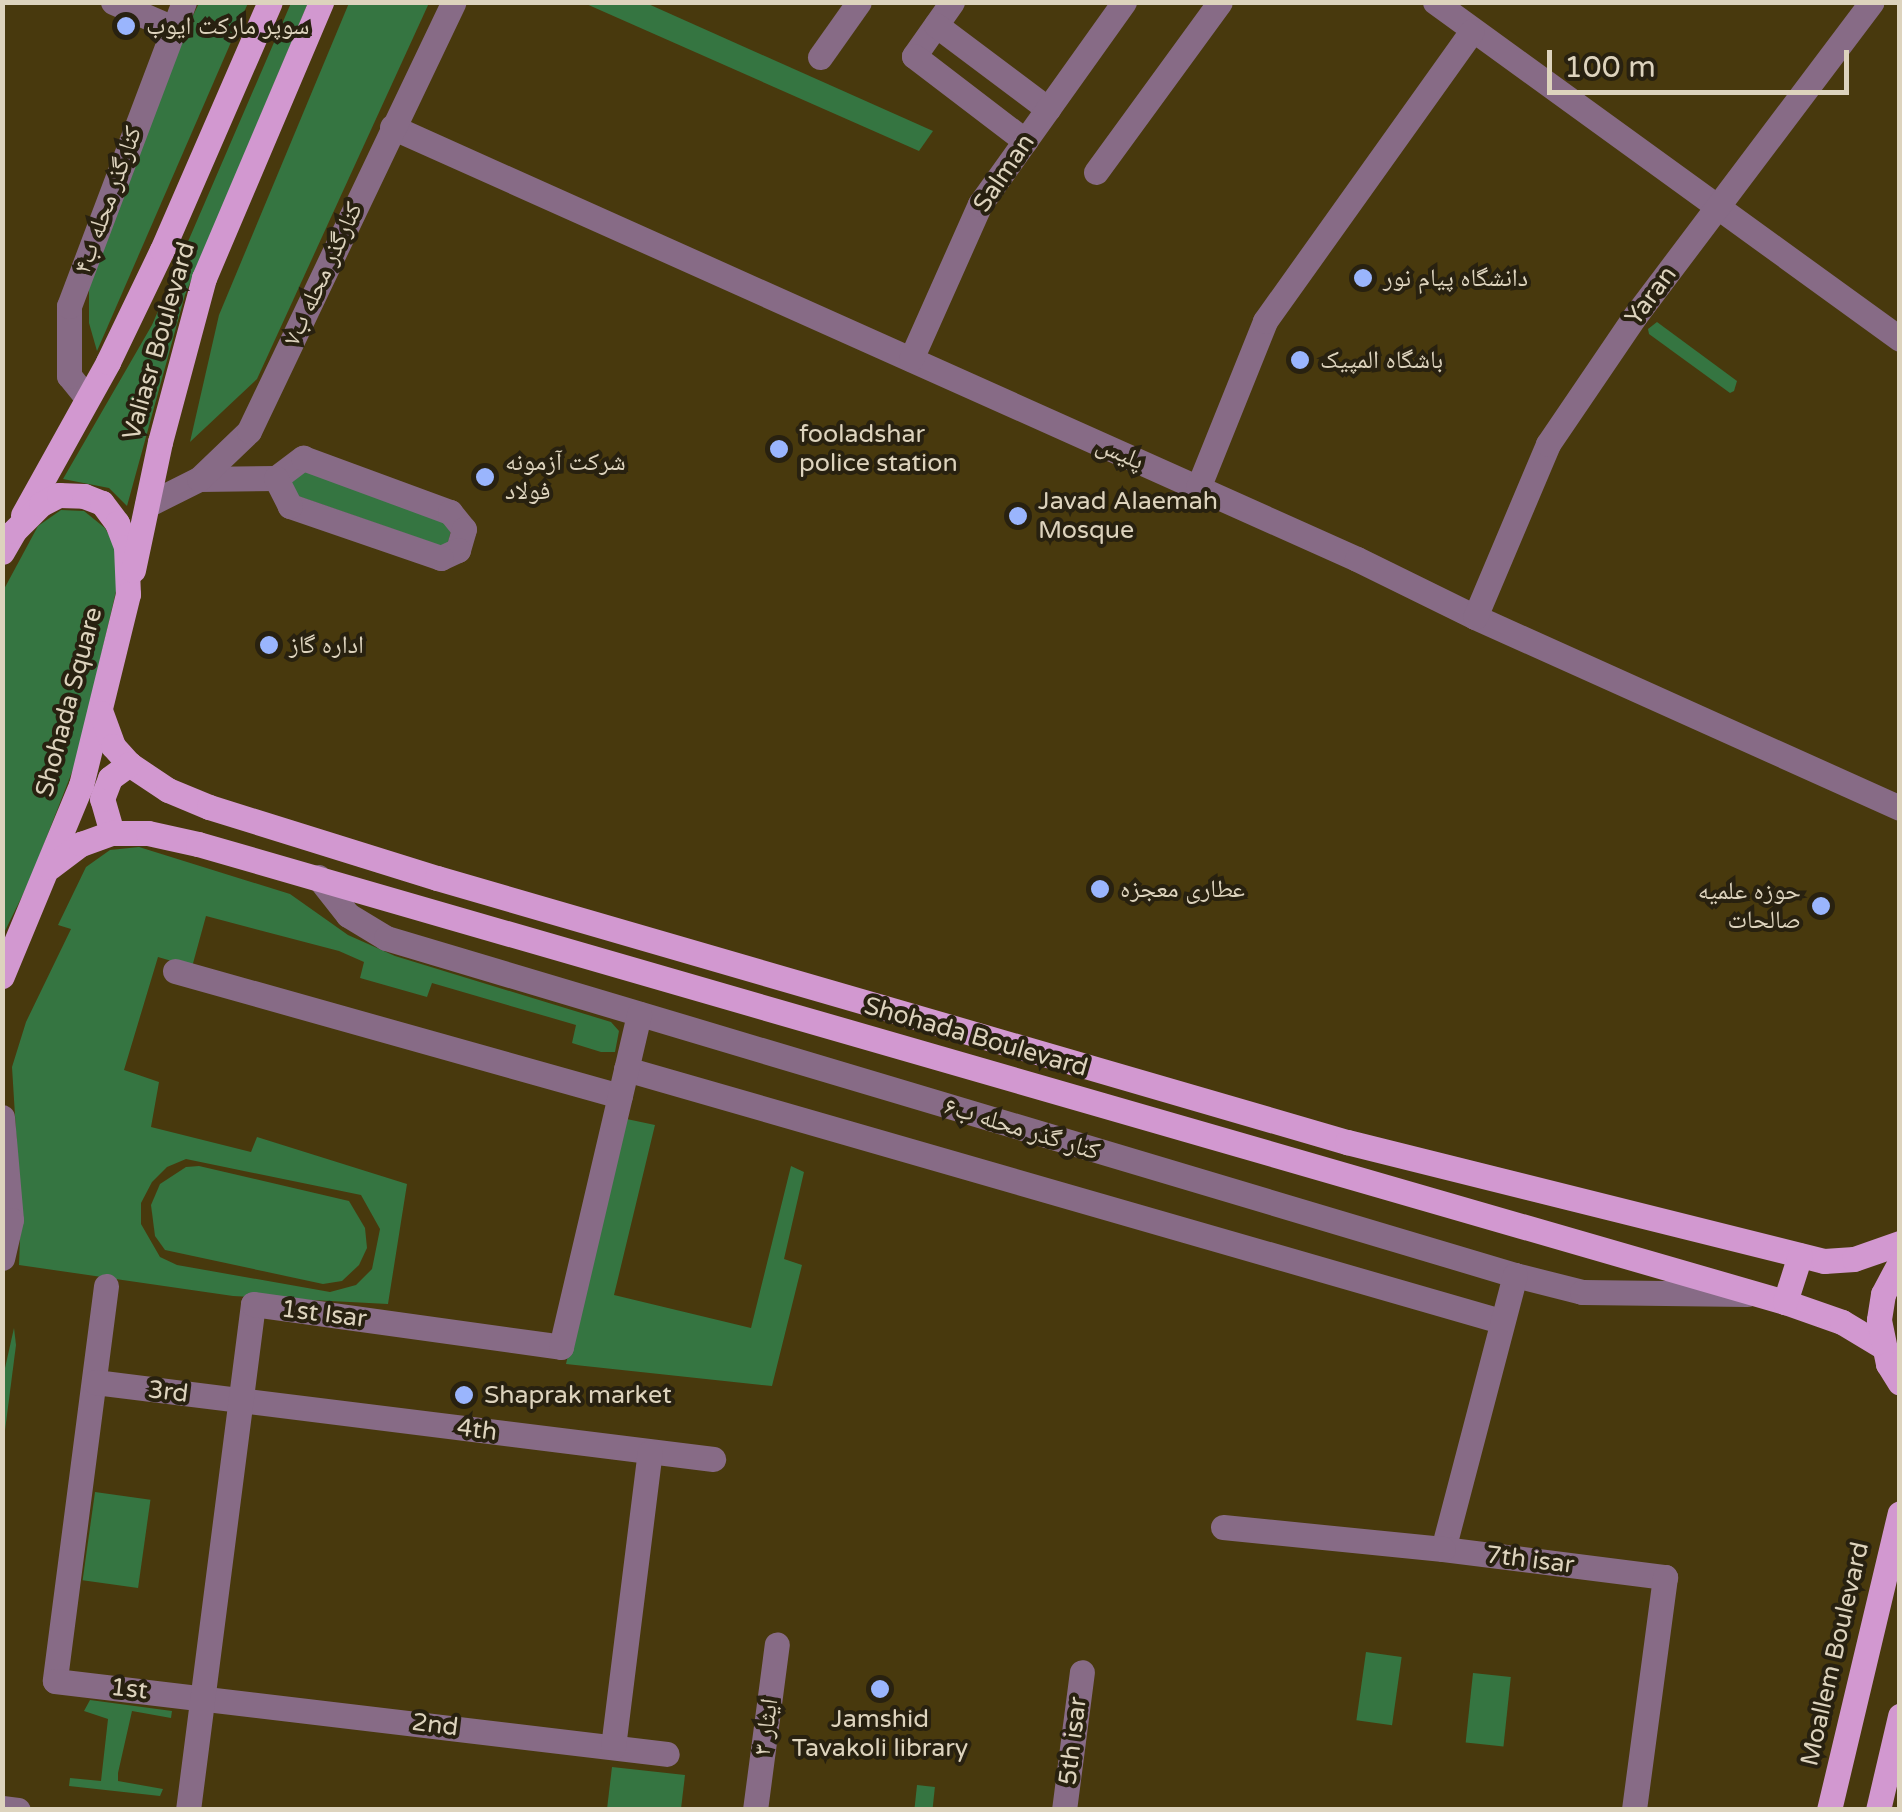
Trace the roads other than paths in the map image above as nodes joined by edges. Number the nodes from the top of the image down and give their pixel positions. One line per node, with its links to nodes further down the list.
1 (113, 2): 13 (street)
2 (184, 2): 13 (street, کنارگذر محله ب۴)
3 (270, 2): 23 (main road, Valiasr Boulevard)
4 (321, 2): 28 (main road, Valiasr Boulevard)
5 (454, 2): 17 (street, کنارگذر محله ب۷)
6 (859, 2): 15 (street)
7 (952, 2): 12 (street)
8 (1124, 2): 16 (street, Salman)
9 (1435, 2): 14 (street)
10 (1872, 2): 20 (street, Yaran)
11 (1209, 7): 19 (street)
12 (936, 25): 16 (street); 18 (street)
13 (172, 27): 23 (street, کنارگذر محله ب۴)
14 (1472, 30): 20 (street); 27 (street)
15 (820, 56)
16 (1048, 109): 18 (street, Salman)
17 (392, 126): 22 (street, پلیس); 24 (street, کنارگذر محله ب۷)
18 (1025, 141): 22 (street, Salman)
19 (1096, 172)
20 (1718, 208): 21 (street); 31 (street, Yaran)
21 (1900, 339)
22 (911, 359): 27 (street, پلیس)
23 (87, 398): 29 (main road, Valiasr Boulevard)
24 (250, 432): 25 (street); 26 (street, کنارگذر محله ب۷)
25 (264, 477): 25 (street); 26 (street)
26 (199, 479): 28 (street, کنارگذر محله ب۷)
27 (1198, 488): 31 (street, پلیس)
28 (147, 506): 30 (main road, Valiasr Boulevard)
29 (8, 542): 30 (main road, Shohada Square)
30 (128, 594): 32 (main road, Shohada Square)
31 (1475, 617): 34 (street, پلیس)
32 (101, 713): 33 (main road, Shohada Boulevard); 36 (main road, Shohada Square)
33 (129, 764): 35 (main road); 41 (main road, Shohada Boulevard)
34 (1900, 808)
35 (112, 833): 36 (main road, Shohada Boulevard); 37 (main road, Shohada Boulevard)
36 (50, 868): 39 (main road, Shohada Square)
37 (318, 878): 40 (street, کنار گذر محله ب۶); 44 (main road, Shohada Boulevard)
38 (175, 971): 43 (street)
39 (4, 975)
40 (639, 1014): 42 (street, 1st Isar); 50 (street, کنار گذر محله ب۶)
41 (1086, 1065): 44 (main road); 47 (main road, Shohada Boulevard)
42 (626, 1069): 43 (street, 1st Isar); 54 (street)
43 (620, 1096): 58 (street, 1st Isar)
44 (1076, 1098): 52 (main road, Shohada Boulevard)
45 (2, 1117): 48 (street)
46 (1900, 1243): 47 (main road, Shohada Boulevard)
47 (1800, 1254): 53 (main road)
48 (2, 1258)
49 (1900, 1262): 55 (main road)
50 (1515, 1275): 52 (street, کنار گذر محله ب۶); 54 (street)
51 (106, 1286): 56 (street)
52 (1755, 1294): 53 (main road, Shohada Boulevard)
53 (1785, 1302): 55 (main road, Shohada Boulevard)
54 (1501, 1321): 63 (street)
55 (1882, 1346): 57 (main road)
56 (95, 1382): 58 (street, 3rd); 66 (street, 1st)
57 (1899, 1385)
58 (241, 1401): 59 (street, 4th); 66 (street, 1st Isar)
59 (650, 1452): 60 (street, 4th); 68 (street)
60 (713, 1460)
61 (1900, 1514): 76 (main road, Moallem Boulevard)
62 (1223, 1527): 63 (street)
63 (1443, 1549): 75 (street, 7th isar)
64 (777, 1644): 73 (street, ایثار ۳)
65 (1082, 1672): 74 (street, 5th isar)
66 (203, 1696): 68 (street, 2nd); 72 (street, 1st Isar)
67 (1900, 1716): 77 (main road)
68 (614, 1747): 69 (street, 2nd)
69 (667, 1754)
70 (2, 1808): 71 (street)
71 (18, 1810)
72 (188, 1810)
73 (755, 1810)
74 (1064, 1810)
75 (1634, 1810)
76 (1828, 1810)
77 (1878, 1810)

